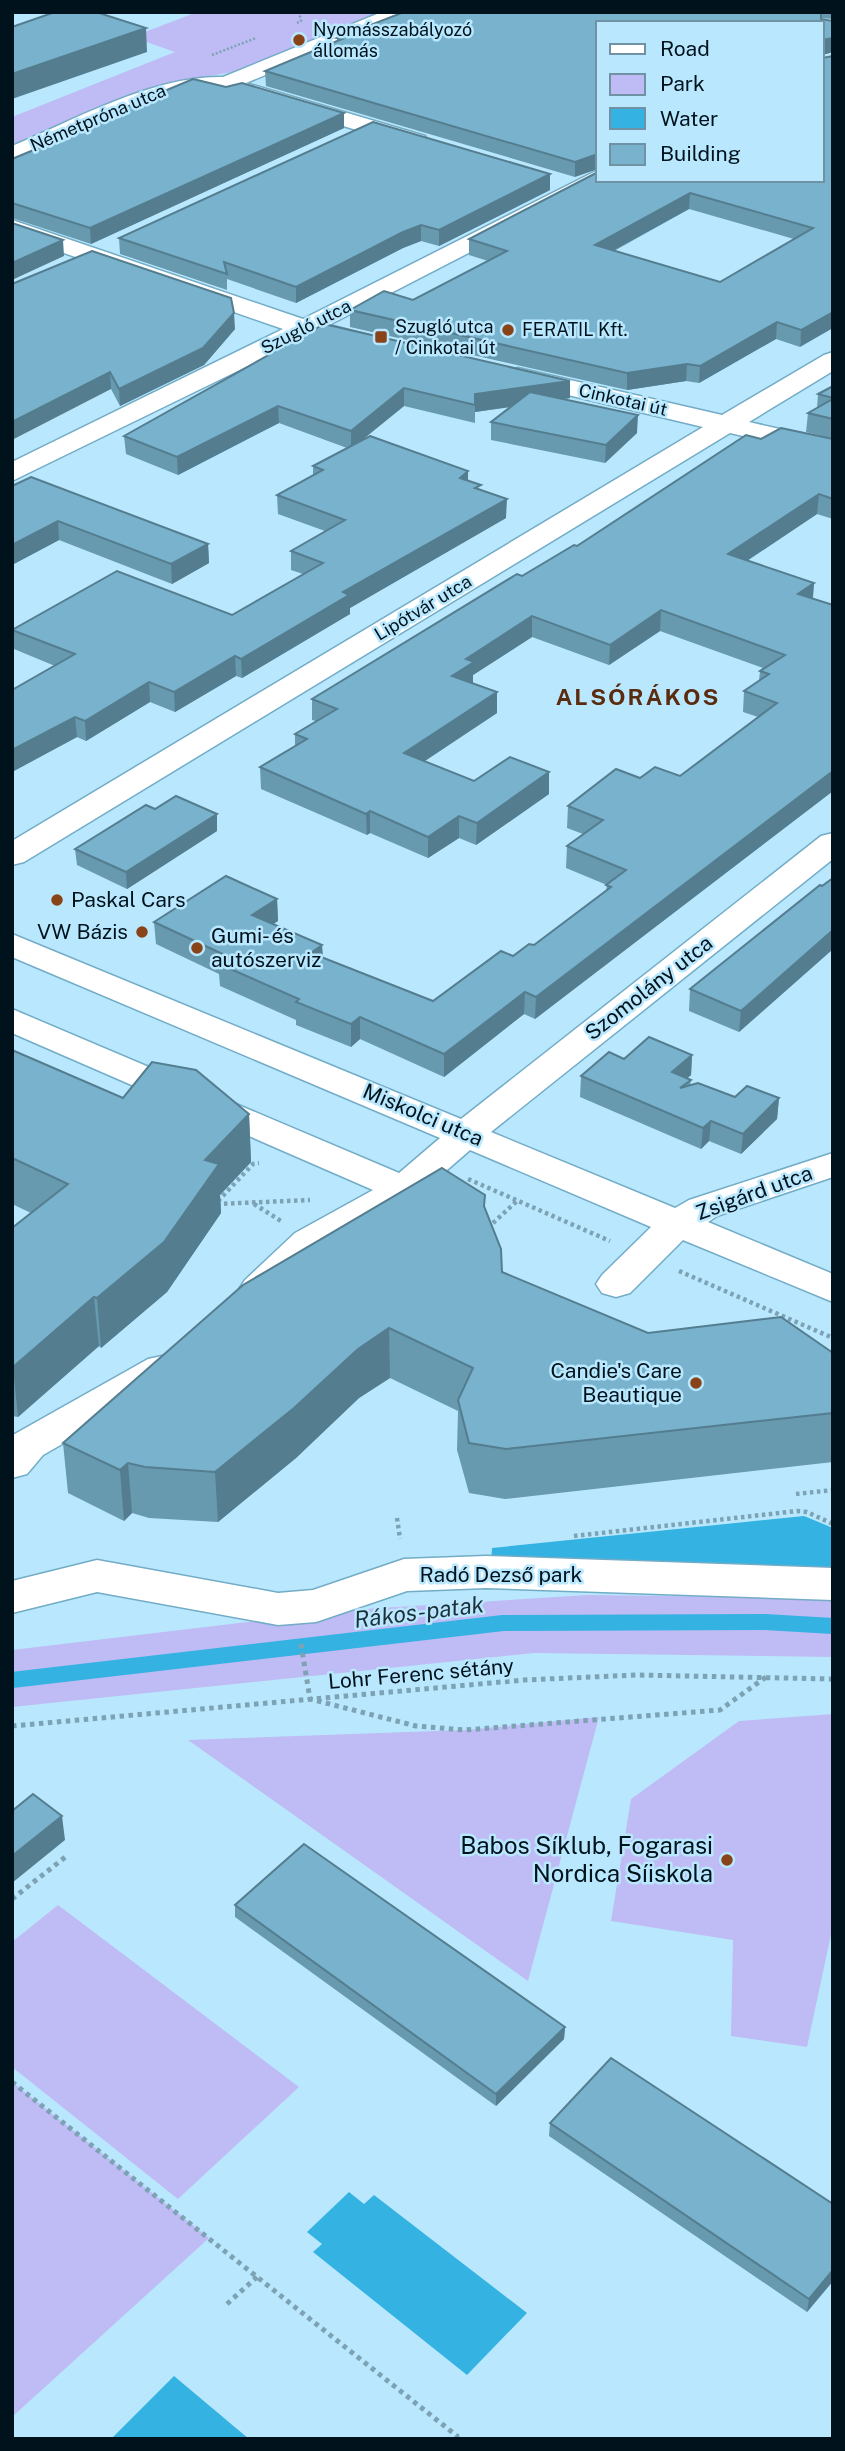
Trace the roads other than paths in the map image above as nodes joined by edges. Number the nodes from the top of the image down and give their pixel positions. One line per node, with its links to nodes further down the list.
1 (400, 12): 2 (street)
2 (226, 84): 3 (street); 6 (street, Németpróna utca)
3 (370, 128): 4 (street); 5 (street)
4 (345, 139)
5 (435, 146)
6 (12, 154)
7 (596, 178): 9 (street, Szugló utca)
8 (551, 180): 9 (street)
9 (577, 188): 14 (street, Szugló utca)
10 (12, 227): 12 (street)
11 (122, 242): 12 (street)
12 (93, 256): 13 (street); 14 (street)
13 (58, 271)
14 (305, 328): 15 (street); 20 (street, Szugló utca)
15 (381, 345)
16 (833, 360): 18 (street, Lipótvár utca)
17 (488, 370): 18 (street, Cinkotai út)
18 (728, 424): 19 (street, Cinkotai út); 22 (street, Lipótvár utca)
19 (833, 449)
20 (12, 473)
21 (833, 843): 25 (street, Szomolány utca)
22 (12, 855)
23 (12, 944): 25 (street, Miskolci utca)
24 (12, 1020): 27 (street)
25 (467, 1133): 27 (street, Szomolány utca); 28 (street, Miskolci utca)
26 (833, 1164): 28 (street, Zsigárd utca)
27 (403, 1189): 31 (street, Szomolány utca)
28 (677, 1224): 29 (street, Zsigárd utca); 30 (street, Miskolci utca)
29 (617, 1284)
30 (833, 1289)
31 (229, 1317)
32 (189, 1354): 33 (street)
33 (12, 1464)
34 (833, 1584): 35 (street, Radó Dezső park)
35 (12, 1597)

